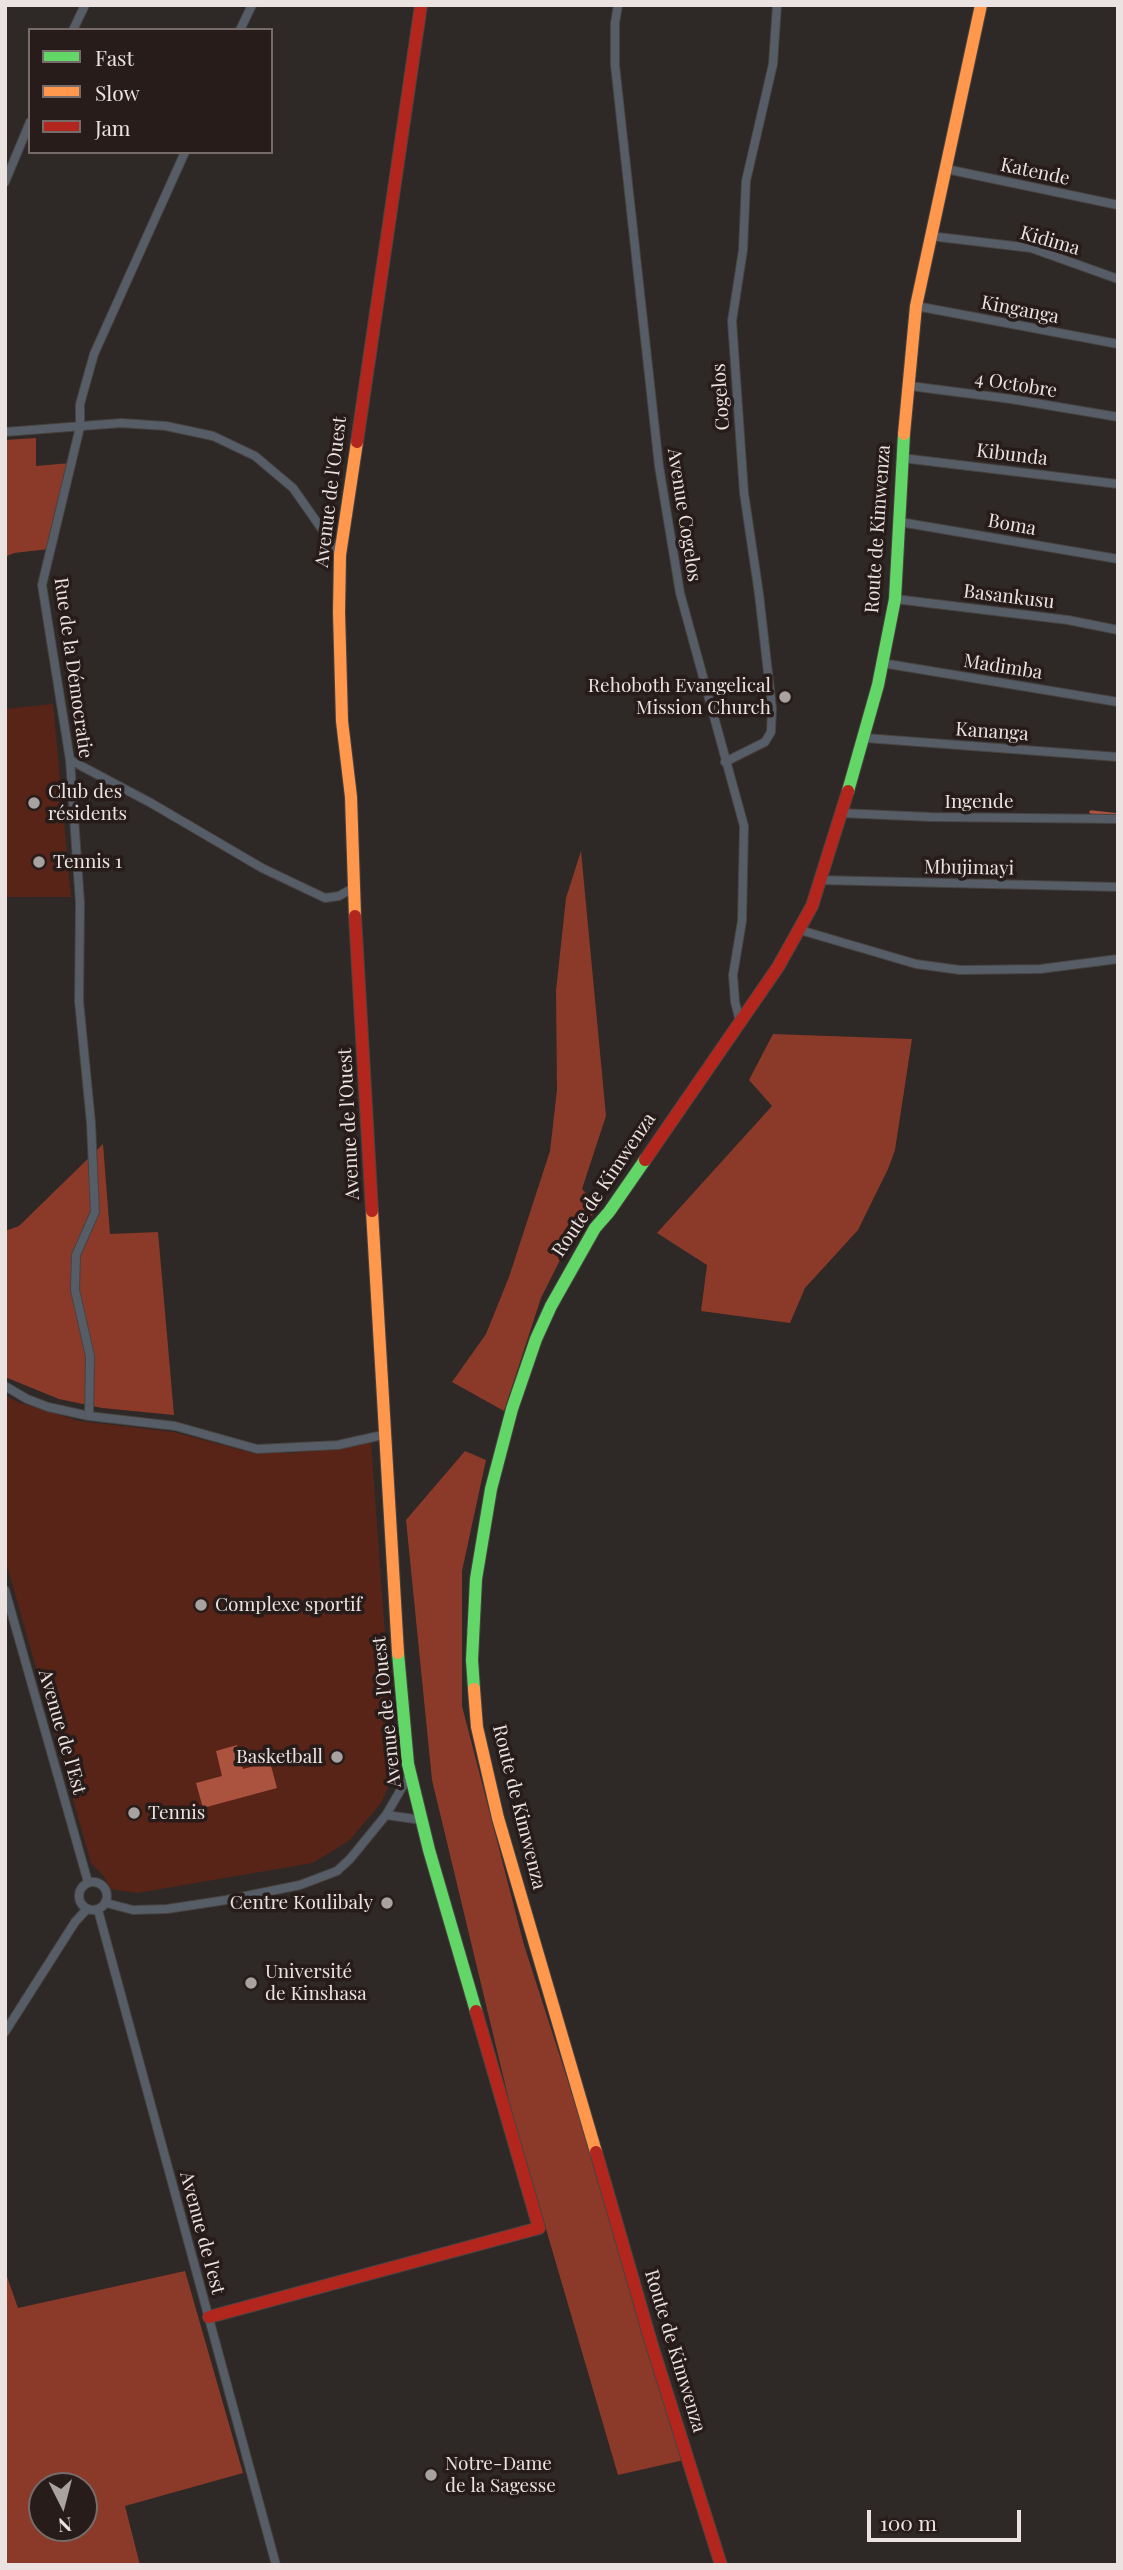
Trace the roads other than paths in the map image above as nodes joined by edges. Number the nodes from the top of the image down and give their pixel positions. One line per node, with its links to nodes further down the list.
1 (85, 5): 7 (street)
2 (251, 5): 8 (street)
3 (421, 5): 25 (street, Avenue de l'Ouest)
4 (618, 5): 34 (street, Avenue Cogelos)
5 (777, 5): 34 (street, Cogelos)
6 (981, 5): 11 (street, Route de Kimwenza)
7 (74, 28)
8 (241, 28)
9 (28, 127): 12 (street)
10 (184, 154): 20 (street, Rue de la Démocratie)
11 (946, 169): 13 (street, Katende); 14 (street, Route de Kimwenza)
12 (5, 182)
13 (1118, 205)
14 (929, 236): 15 (street, Kidima); 16 (street, Route de Kimwenza)
15 (1118, 279)
16 (916, 306): 17 (street, Kinganga); 18 (street, Route de Kimwenza)
17 (1118, 344)
18 (910, 386): 19 (street, 4 Octobre); 22 (street, Route de Kimwenza)
19 (1118, 417)
20 (80, 427): 21 (street); 25 (street); 33 (street, Rue de la Démocratie)
21 (5, 432)
22 (902, 458): 23 (street, Kibunda); 24 (street, Route de Kimwenza)
23 (1118, 484)
24 (900, 522): 26 (street, Boma); 27 (street, Route de Kimwenza)
25 (340, 555): 39 (street, Avenue de l'Ouest)
26 (1118, 559)
27 (895, 599): 28 (street, Basankusu); 29 (street, Route de Kimwenza)
28 (1118, 631)
29 (882, 663): 30 (street, Madimba); 31 (street, Route de Kimwenza)
30 (1118, 702)
31 (865, 738): 32 (street, Kananga); 35 (street, Route de Kimwenza)
32 (1118, 757)
33 (70, 760): 39 (street); 44 (street, Rue de la Démocratie)
34 (725, 762): 42 (street, Avenue Cogelos)
35 (840, 813): 36 (street, Ingende); 37 (street, Route de Kimwenza)
36 (1118, 818)
37 (819, 880): 38 (street, Mbujimayi); 40 (street, Route de Kimwenza)
38 (1118, 887)
39 (353, 888): 45 (street, Avenue de l'Ouest)
40 (800, 930): 41 (street); 42 (street, Route de Kimwenza)
41 (1118, 959)
42 (740, 1021): 57 (street, Route de Kimwenza)
43 (5, 1386): 44 (street)
44 (89, 1416): 45 (street)
45 (387, 1434): 47 (street, Avenue de l'Ouest)
46 (5, 1590): 50 (street, Avenue de l'Est)
47 (410, 1774): 48 (street); 49 (street, Avenue de l'Ouest)
48 (386, 1815): 49 (street); 51 (street)
49 (422, 1821): 55 (street, Avenue de l'Ouest)
50 (89, 1882): 51 (street, Avenue de l'Est); 52 (street, Avenue de l'Est)
51 (106, 1903): 53 (street)
52 (87, 1909): 53 (street); 54 (street)
53 (98, 1910): 55 (street, Avenue de l'est)
54 (5, 2032)
55 (209, 2317): 56 (street, Avenue de l'est)
56 (276, 2565)
57 (721, 2565)

